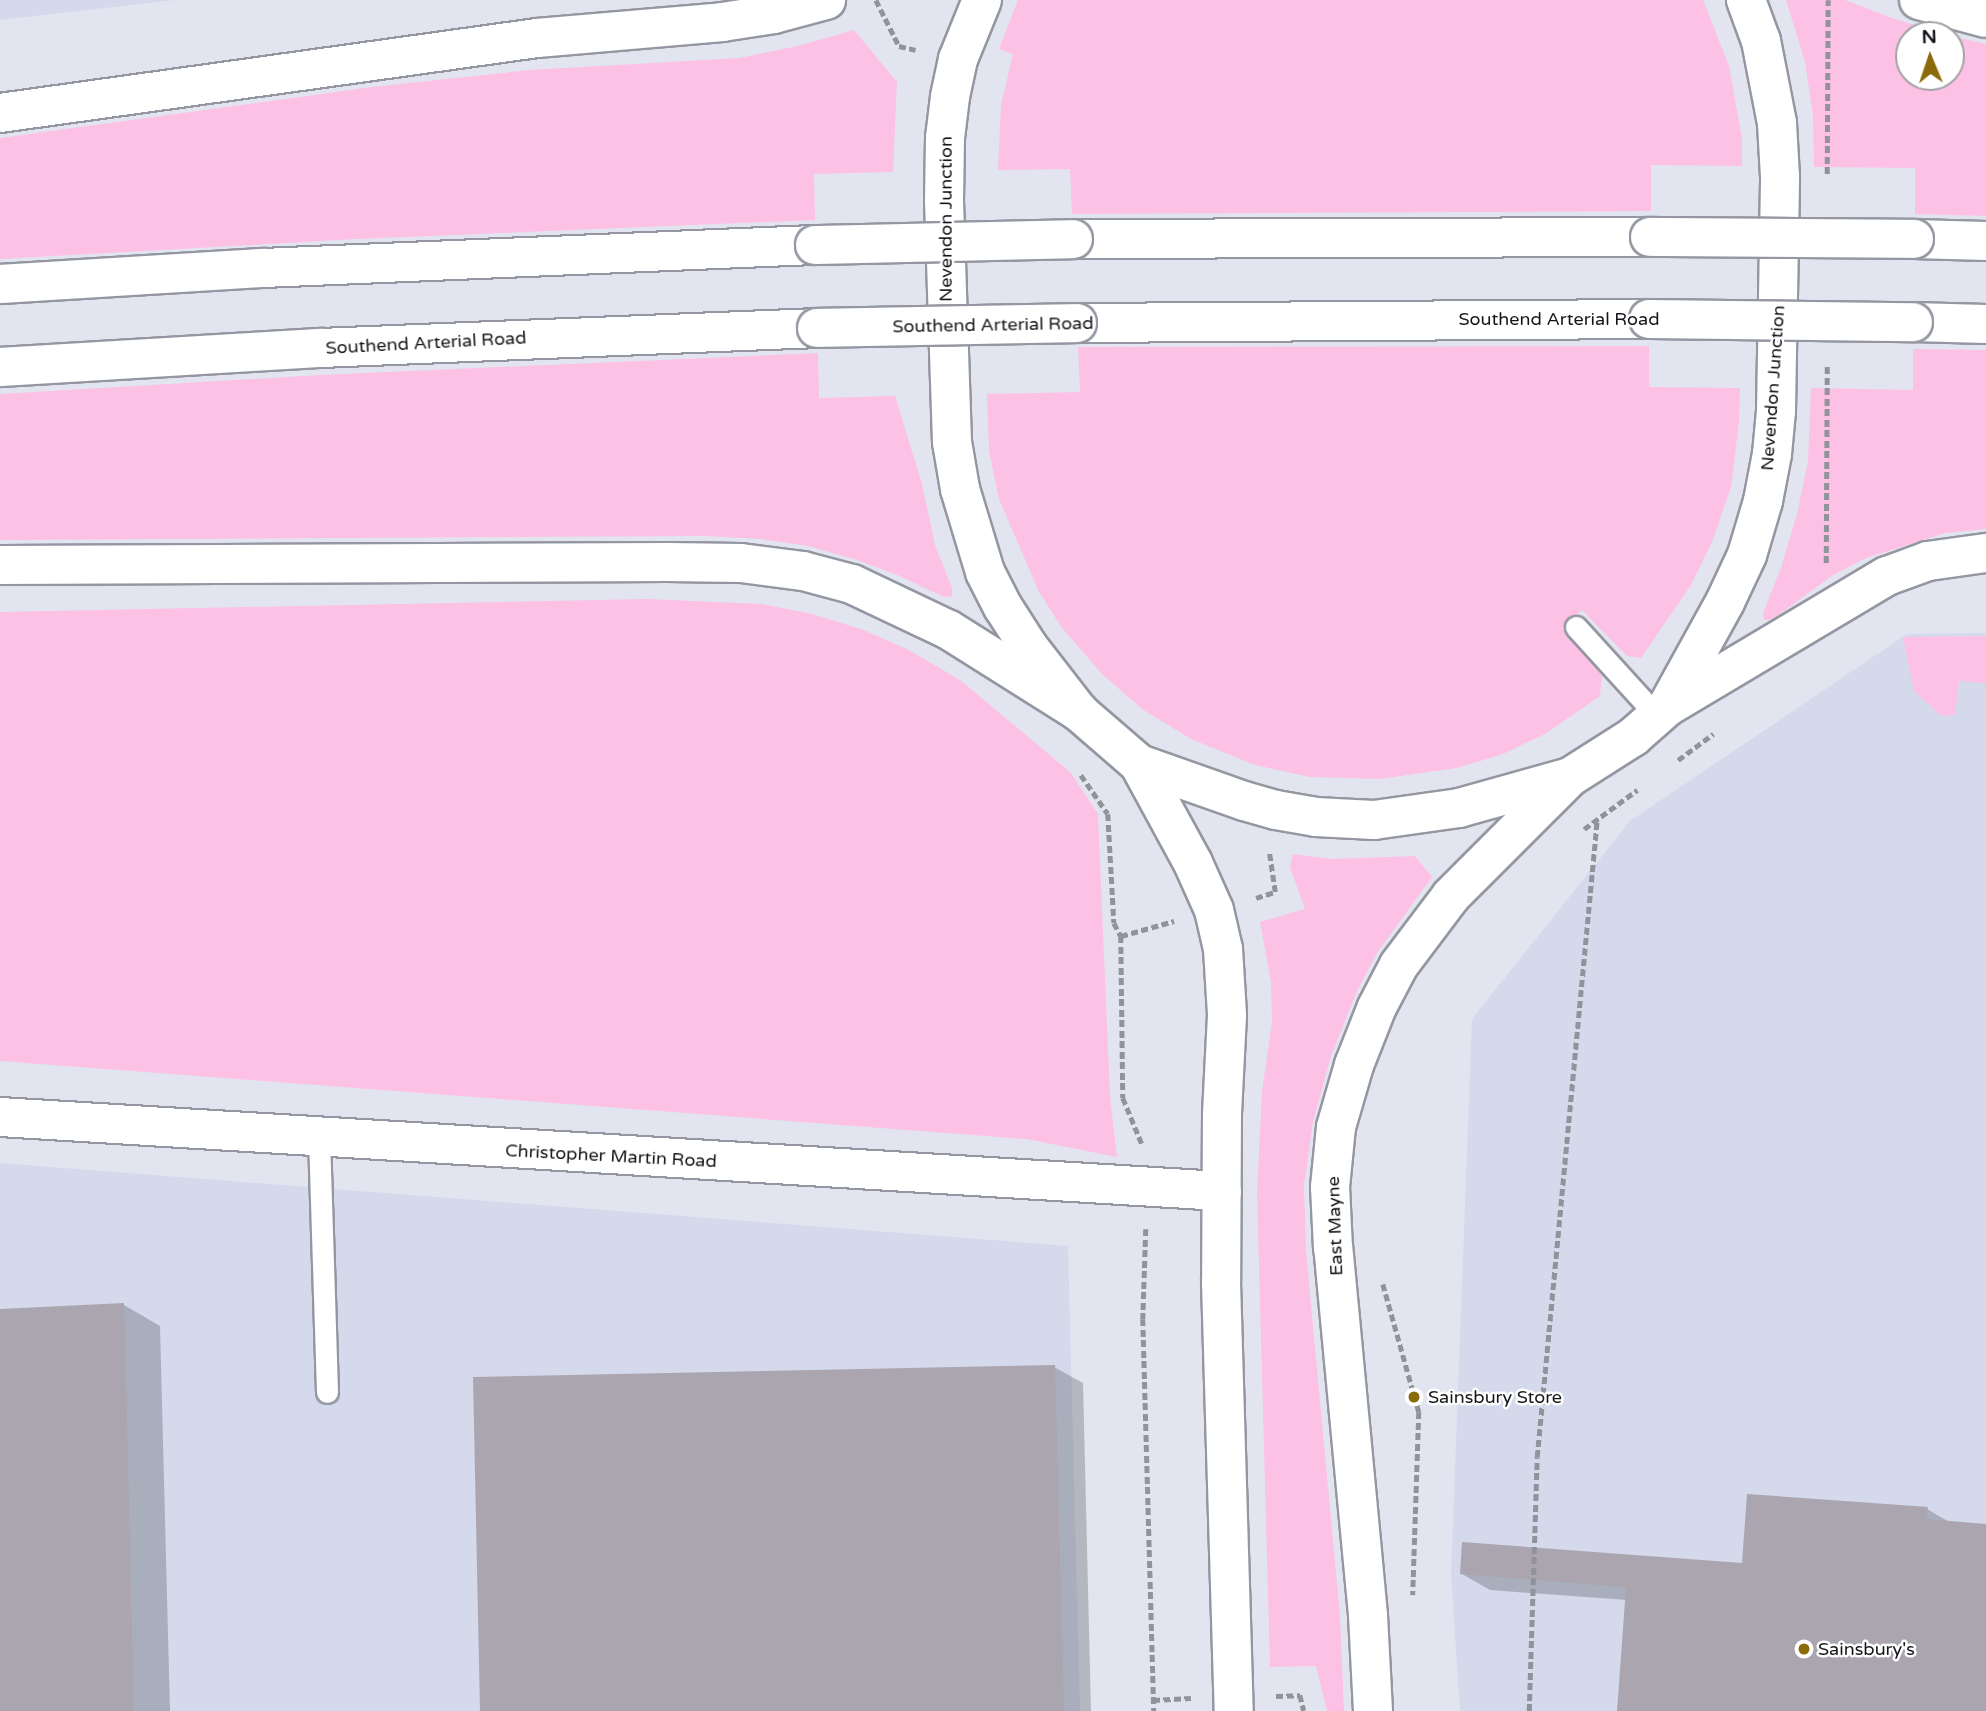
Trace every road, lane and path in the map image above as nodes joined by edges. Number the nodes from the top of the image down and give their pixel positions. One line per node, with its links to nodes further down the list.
1 (826, 0): 8 (main road)
2 (876, 0): 7 (path)
3 (982, 0): 17 (main road, Nevendon Junction)
4 (1746, 0): 16 (main road, Nevendon Junction)
5 (1919, 0): 6 (main road)
6 (1986, 18)
7 (924, 51)
8 (0, 113)
9 (1986, 241): 10 (main road, bridge)
10 (0, 284)
11 (1986, 324): 12 (main road, Southend Arterial Road, bridge)
12 (0, 367)
13 (1986, 553): 16 (main road)
14 (0, 565): 17 (main road)
15 (1576, 627): 16 (lane)
16 (1662, 711): 22 (main road, Nevendon Junction)
17 (1079, 712): 19 (main road, Nevendon Junction)
18 (1723, 727): 20 (path)
19 (1139, 764): 22 (main road, Nevendon Junction); 33 (main road)
20 (1670, 766)
21 (1077, 770): 29 (path)
22 (1570, 777): 43 (main road, East Mayne)
23 (1639, 789): 24 (path)
24 (1597, 820): 25 (path); 44 (path)
25 (1577, 834)
26 (1269, 848): 27 (path)
27 (1253, 899)
28 (1174, 921): 29 (path)
29 (1121, 936): 32 (path)
30 (0, 1117): 31 (main road, Christopher Martin Road)
31 (319, 1138): 32 (main road, Christopher Martin Road); 35 (lane)
32 (1145, 1170): 33 (main road, Christopher Martin Road); 39 (path)
33 (1222, 1191): 41 (main road)
34 (1382, 1278): 36 (path)
35 (327, 1392)
36 (1413, 1596)
37 (1271, 1696): 42 (path)
38 (1198, 1698): 39 (path)
39 (1153, 1699): 40 (path)
40 (1154, 1711)
41 (1234, 1711)
42 (1304, 1711)
43 (1373, 1711)
44 (1529, 1711)

